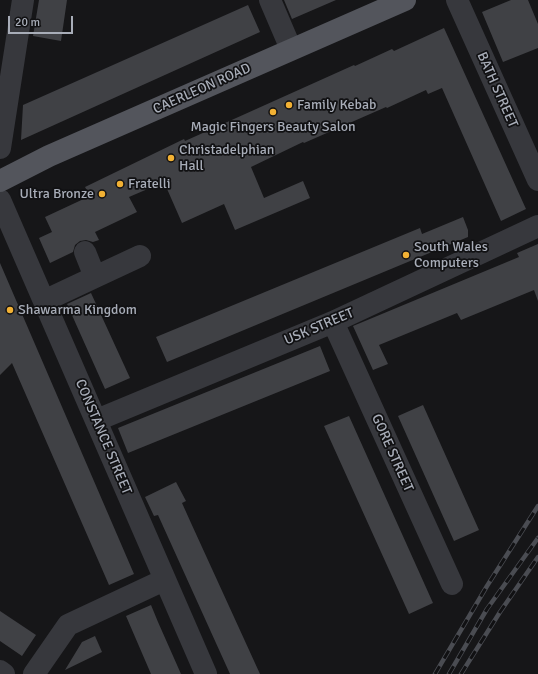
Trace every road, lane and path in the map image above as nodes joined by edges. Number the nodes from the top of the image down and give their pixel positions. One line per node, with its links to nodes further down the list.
1 (23, 0): 6 (street)
2 (270, 0): 5 (street)
3 (405, 0): 5 (main road, CAERLEON ROAD)
4 (457, 0): 7 (street, BATH STREET)
5 (291, 49): 8 (main road, CAERLEON ROAD)
6 (0, 148)
7 (538, 180)
8 (0, 181)
9 (0, 200): 14 (street, CONSTANCE STREET)
10 (538, 226): 15 (street, USK STREET)
11 (85, 252): 13 (street)
12 (140, 256): 13 (street)
13 (95, 277): 14 (street)
14 (44, 301): 16 (street, CONSTANCE STREET)
15 (333, 322): 16 (street, USK STREET); 18 (street, GORE STREET)
16 (97, 420): 17 (street, CONSTANCE STREET)
17 (164, 580): 21 (street); 22 (street, CONSTANCE STREET)
18 (452, 584)
19 (0, 671): 20 (street)
20 (4, 674)
21 (34, 674)
22 (206, 674)

